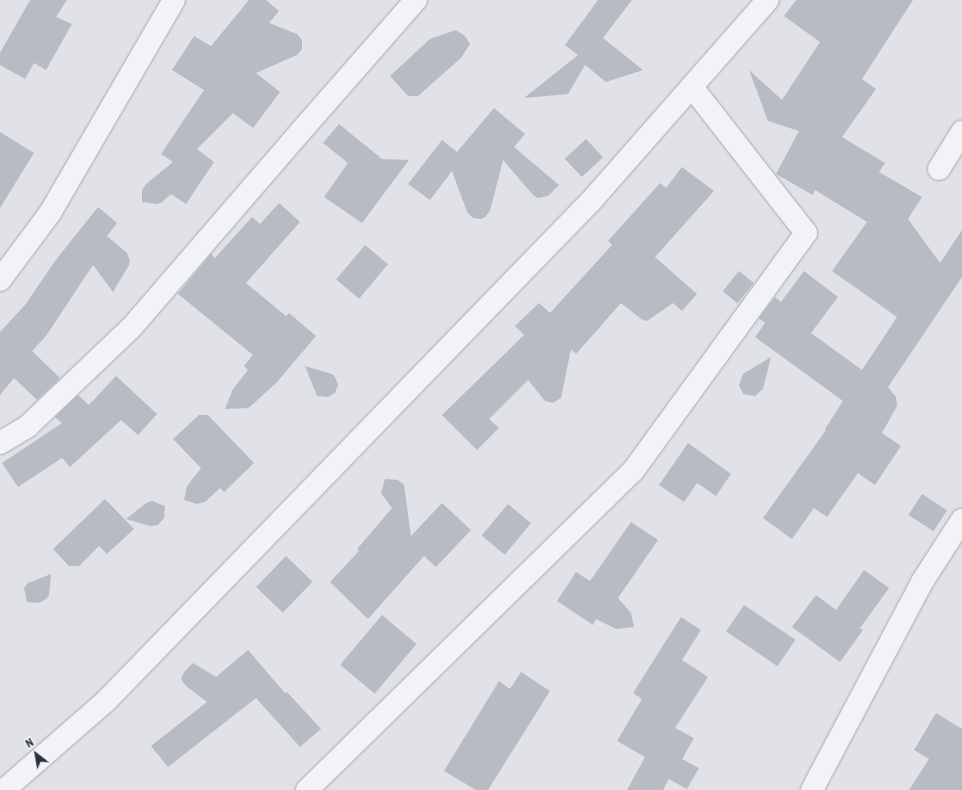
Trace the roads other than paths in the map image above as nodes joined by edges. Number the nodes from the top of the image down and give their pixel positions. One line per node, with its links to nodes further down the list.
1 (174, 0): 7 (street)
2 (416, 0): 8 (street)
3 (768, 0): 4 (street)
4 (692, 87): 10 (street); 11 (street)
5 (962, 132): 6 (street)
6 (939, 169)
7 (0, 280)
8 (0, 442)
9 (962, 520): 12 (street)
10 (4, 790)
11 (306, 790)
12 (812, 790)

